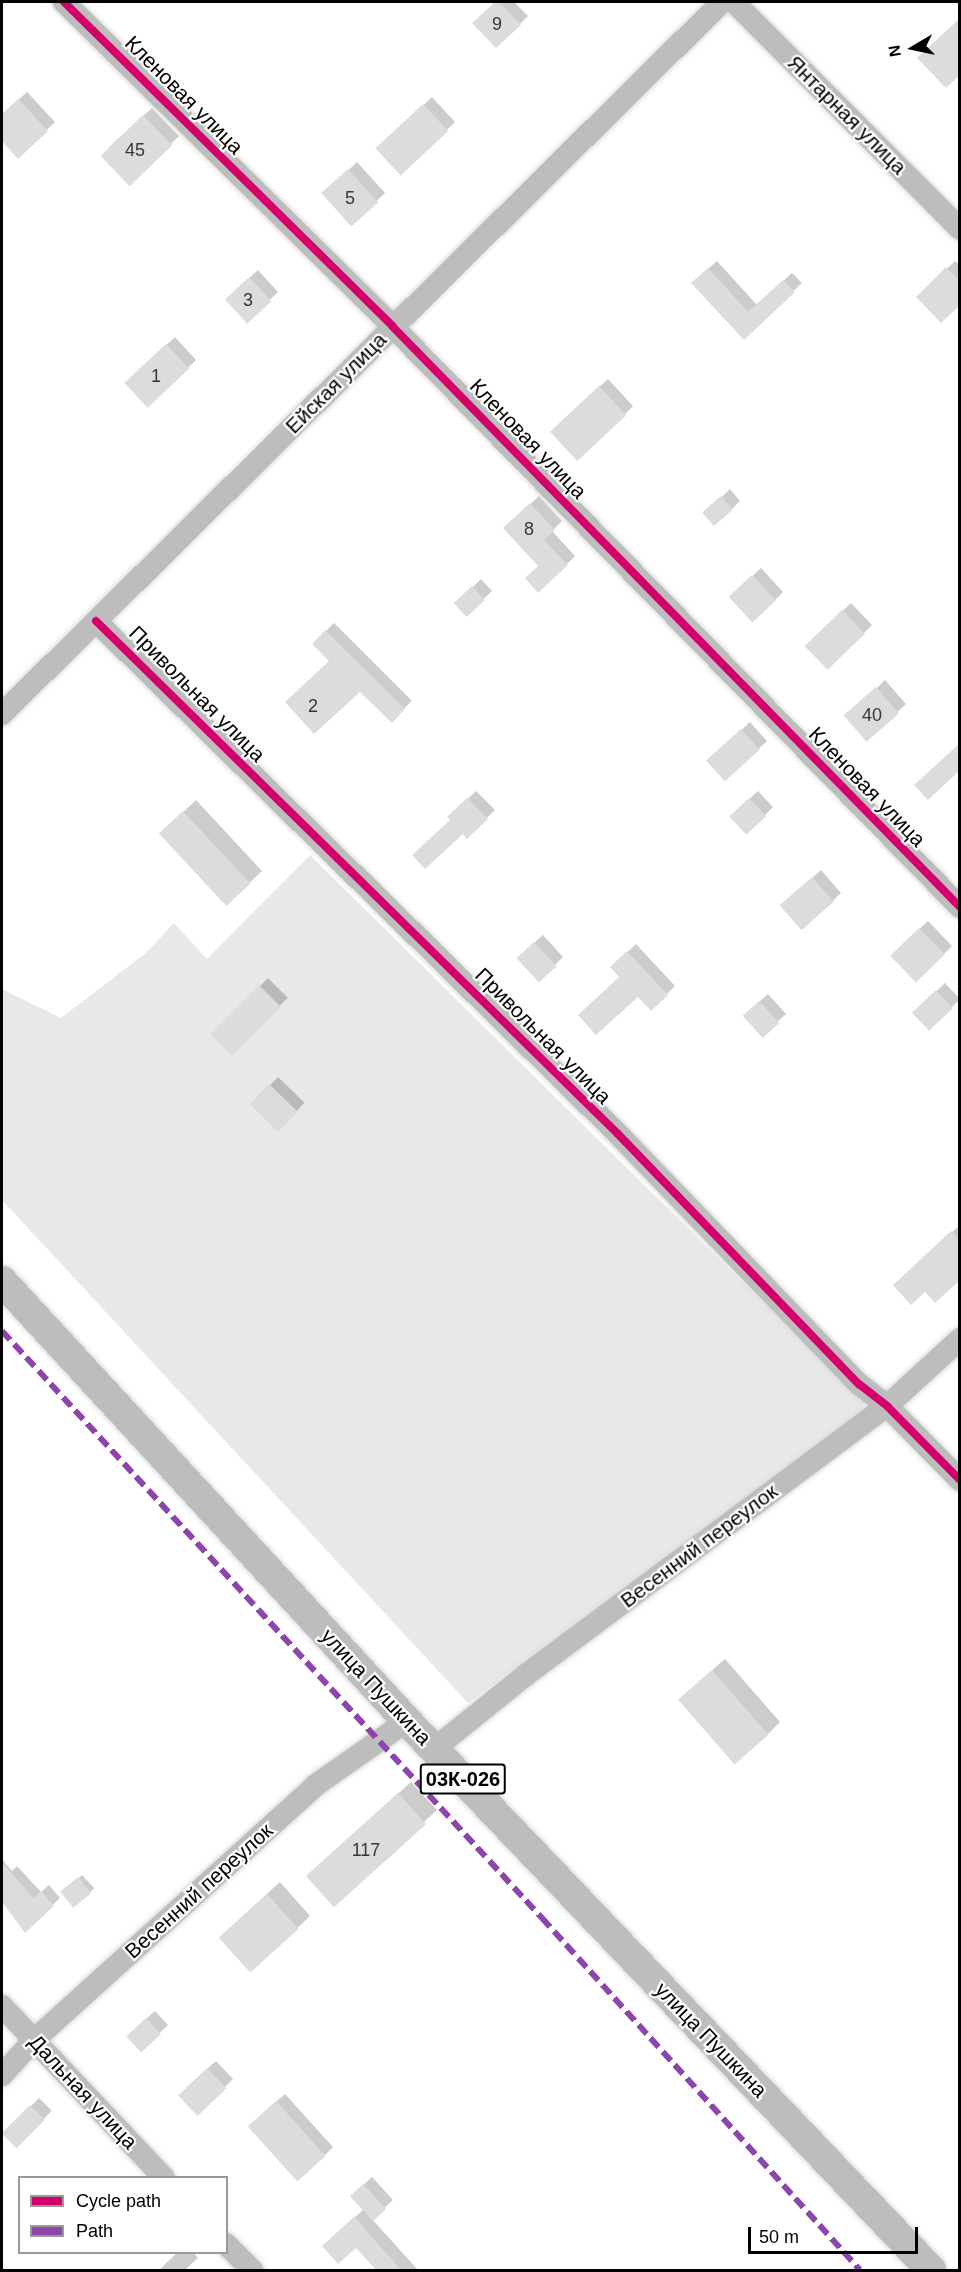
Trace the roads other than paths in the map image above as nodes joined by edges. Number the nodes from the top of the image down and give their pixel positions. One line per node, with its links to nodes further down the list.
1 (64, 2): 5 (street, Кленовая улица)
2 (722, 2): 5 (street, Ейская улица)
3 (734, 2): 4 (street, Янтарная улица)
4 (960, 229)
5 (393, 327): 6 (street, Ейская улица); 8 (street, Кленовая улица)
6 (96, 621): 7 (street, Ейская улица); 11 (street, Привольная улица)
7 (2, 714)
8 (960, 907)
9 (2, 1281): 13 (main road, улица Пушкина / 03К-026)
10 (960, 1339): 11 (street, Весенний переулок)
11 (887, 1406): 12 (street, Привольная улица); 14 (street, Весенний переулок)
12 (960, 1480)
13 (407, 1721): 14 (main road, улица Пушкина / 03К-026); 16 (street, Весенний переулок)
14 (434, 1749): 21 (main road, улица Пушкина / 03К-026)
15 (2, 2006): 16 (street, Дальная улица)
16 (34, 2040): 17 (street, Весенний переулок); 18 (street, Дальная улица)
17 (2, 2075)
18 (162, 2176)
19 (228, 2246): 20 (street)
20 (252, 2271)
21 (931, 2271)

